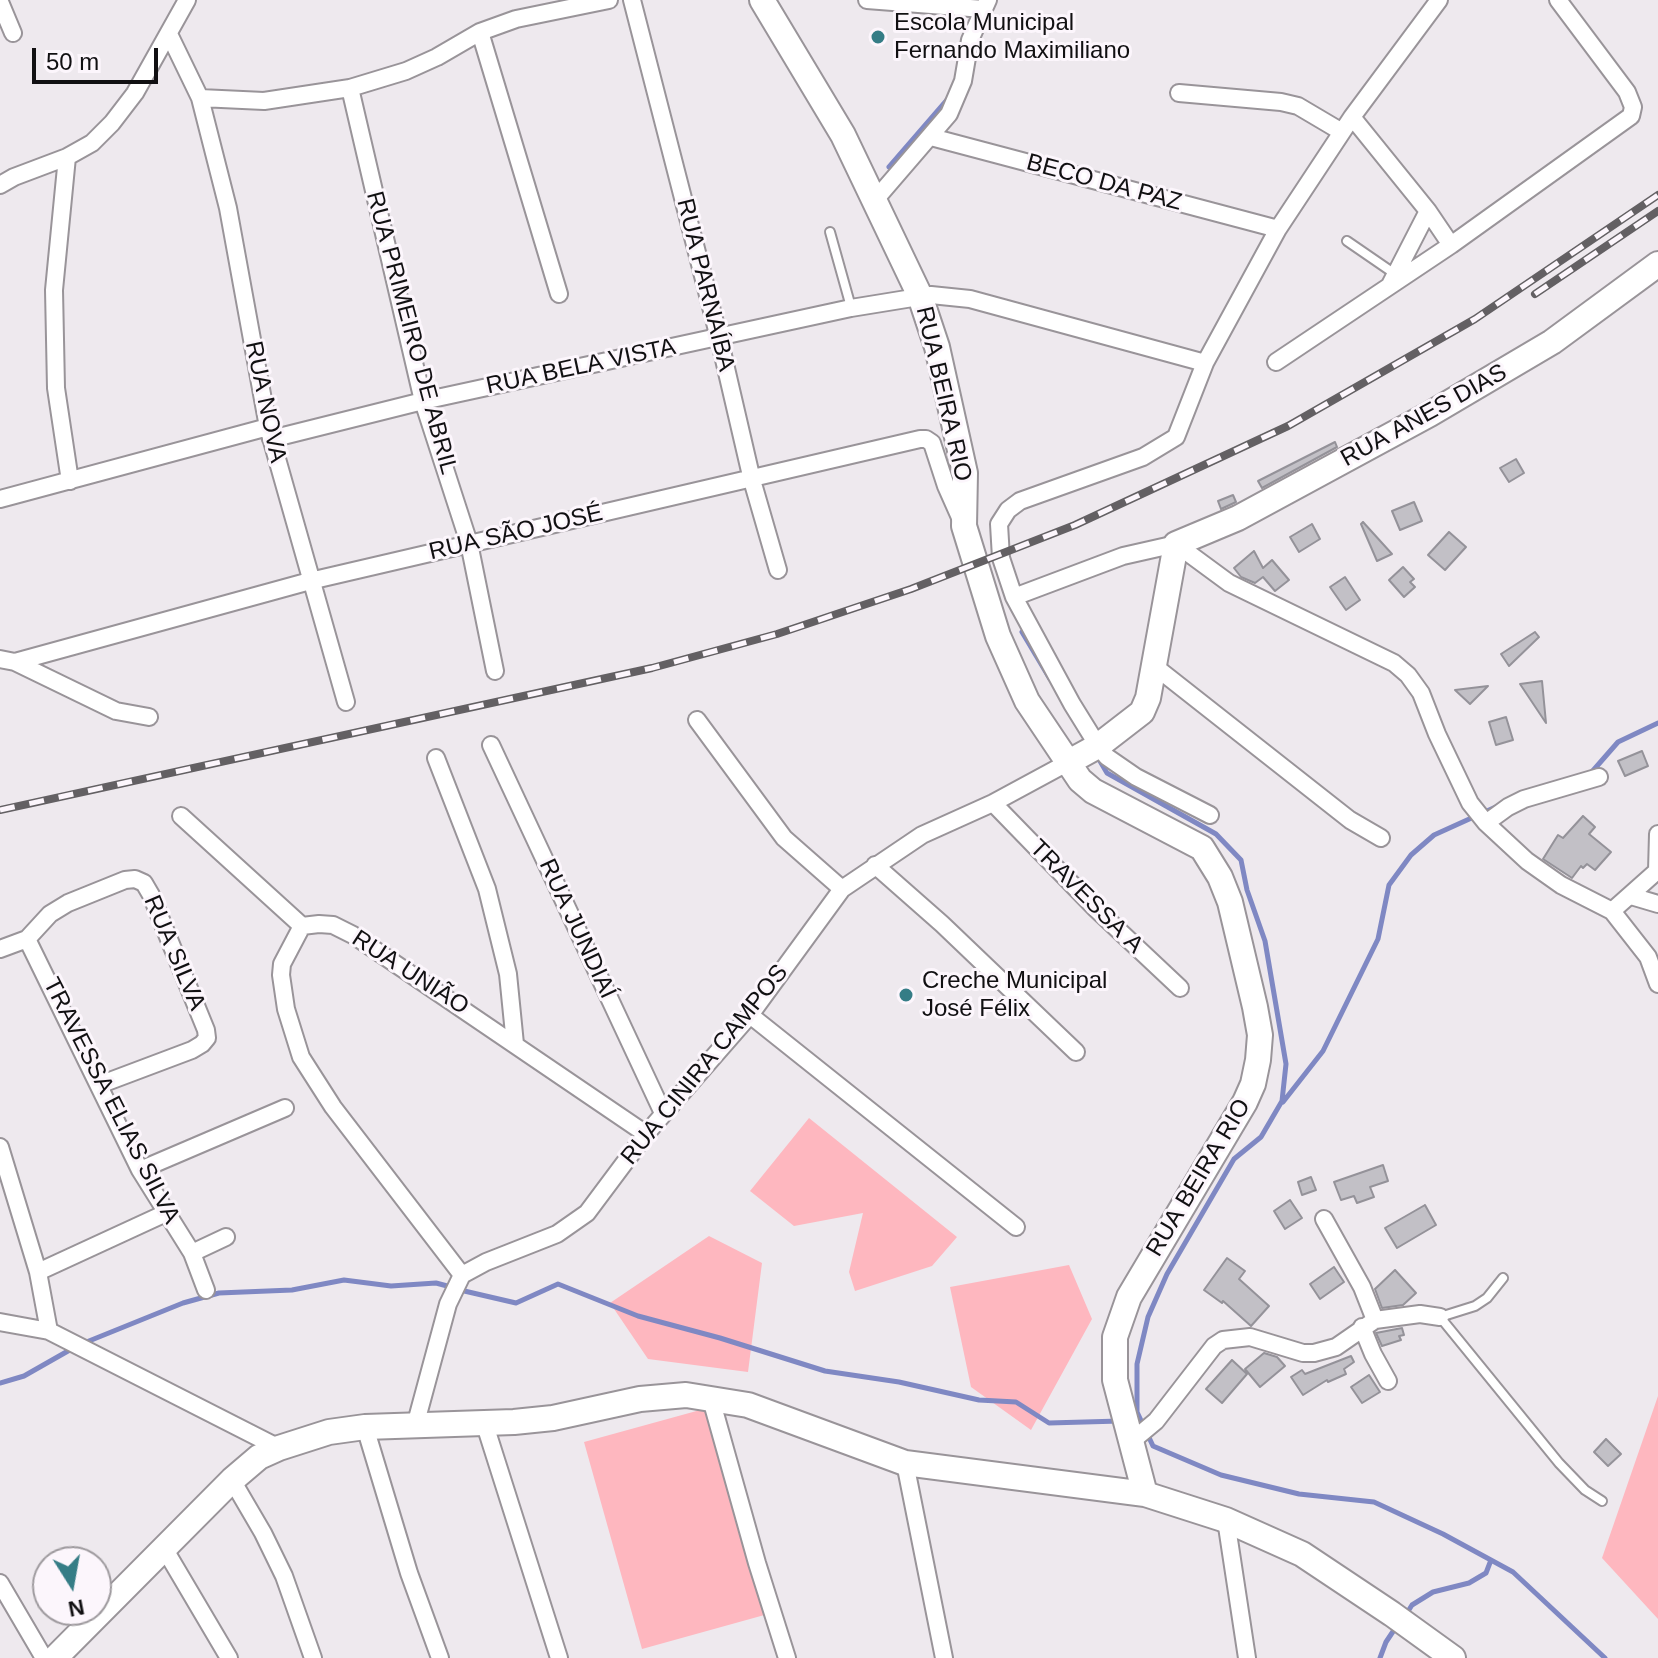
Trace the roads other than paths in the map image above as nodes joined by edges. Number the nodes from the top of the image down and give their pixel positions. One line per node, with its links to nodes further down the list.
1 (187, 0): 12 (street)
2 (609, 0): 10 (street)
3 (632, 0): 32 (street, RUA PARNAÍBA)
4 (762, 0): 21 (street, RUA BEIRA RIO)
5 (867, 0): 9 (street)
6 (1439, 0): 16 (street)
7 (1558, 0): 26 (street)
8 (0, 2): 11 (street)
9 (985, 4): 18 (street)
10 (480, 32): 13 (street); 29 (street)
11 (13, 33)
12 (169, 34): 15 (street, RUA NOVA); 19 (street)
13 (350, 88): 15 (street); 35 (street, RUA PRIMEIRO DE ABRIL)
14 (1179, 93): 17 (street)
15 (200, 98): 36 (street, RUA NOVA)
16 (1352, 117): 17 (street); 22 (street)
17 (1342, 132): 23 (street)
18 (931, 137): 21 (street); 23 (street, BECO DA PAZ)
19 (67, 157): 20 (street); 38 (street)
20 (0, 185)
21 (875, 200): 30 (street, RUA BEIRA RIO)
22 (1428, 211): 26 (street); 28 (street)
23 (1278, 229): 34 (street)
24 (830, 232): 31 (lane)
25 (1347, 241): 28 (lane)
26 (1451, 245): 28 (street)
27 (1658, 264): 42 (street, RUA ANES DIAS)
28 (1393, 280): 33 (street)
29 (559, 294)
30 (917, 296): 31 (street, RUA BELA VISTA); 34 (street); 40 (street, RUA BEIRA RIO)
31 (851, 308): 32 (street, RUA BELA VISTA)
32 (719, 338): 35 (street, RUA BELA VISTA); 37 (street, RUA PARNAÍBA)
33 (1276, 362)
34 (1205, 363): 45 (street)
35 (423, 401): 36 (street, RUA BELA VISTA); 41 (street, RUA PRIMEIRO DE ABRIL)
36 (270, 433): 38 (street, RUA BELA VISTA); 44 (street, RUA NOVA)
37 (752, 480): 40 (street, RUA SÃO JOSÉ); 41 (street, RUA SÃO JOSÉ); 43 (street, RUA PARNAÍBA)
38 (70, 481): 39 (street, RUA BELA VISTA)
39 (0, 499)
40 (964, 526): 53 (street, RUA BEIRA RIO)
41 (469, 543): 44 (street, RUA SÃO JOSÉ); 48 (street, RUA PRIMEIRO DE ABRIL)
42 (1176, 544): 45 (street); 47 (street); 59 (street)
43 (778, 570)
44 (310, 581): 46 (street, RUA SÃO JOSÉ); 49 (street, RUA NOVA)
45 (1014, 597): 53 (street)
46 (7, 661): 50 (street)
47 (1153, 665): 53 (street); 61 (street)
48 (495, 671)
49 (346, 702)
50 (149, 717)
51 (697, 720): 64 (street)
52 (491, 745): 78 (street, RUA JUNDIAÍ)
53 (1083, 755): 56 (street, RUA CINIRA CAMPOS); 57 (street); 100 (street, RUA BEIRA RIO)
54 (436, 758): 74 (street)
55 (1599, 777): 59 (street)
56 (993, 803): 62 (street, RUA CINIRA CAMPOS); 72 (street, TRAVESSA A)
57 (1210, 815)
58 (181, 816): 68 (street)
59 (1485, 822): 67 (street)
60 (1658, 834): 63 (street)
61 (1381, 838)
62 (875, 865): 64 (street, RUA CINIRA CAMPOS); 75 (street)
63 (1658, 871): 65 (street)
64 (842, 889): 73 (street, RUA CINIRA CAMPOS)
65 (1631, 896): 66 (street); 67 (street)
66 (1658, 904)
67 (1612, 911): 71 (street)
68 (302, 926): 74 (street, RUA UNIÃO); 88 (street)
69 (27, 939): 70 (street); 76 (street, TRAVESSA ELIAS SILVA); 76 (street, RUA SILVA)
70 (0, 949)
71 (1658, 984)
72 (1180, 988)
73 (750, 1015): 78 (street, RUA CINIRA CAMPOS); 84 (street)
74 (515, 1044): 79 (street, RUA UNIÃO)
75 (1076, 1052)
76 (99, 1085): 81 (street, TRAVESSA ELIAS SILVA)
77 (285, 1108): 81 (street)
78 (663, 1113): 79 (street, RUA CINIRA CAMPOS)
79 (646, 1134): 88 (street, RUA CINIRA CAMPOS)
80 (0, 1147): 87 (street)
81 (140, 1170): 82 (street, TRAVESSA ELIAS SILVA)
82 (166, 1213): 86 (street, TRAVESSA ELIAS SILVA); 87 (street)
83 (1324, 1219): 93 (street)
84 (1016, 1227)
85 (226, 1237): 86 (street)
86 (192, 1253): 90 (street, TRAVESSA ELIAS SILVA)
87 (38, 1272): 94 (street)
88 (460, 1278): 98 (street)
89 (1503, 1278): 91 (lane)
90 (206, 1290)
91 (1440, 1317): 93 (street); 105 (lane)
92 (0, 1322): 94 (street)
93 (1368, 1324): 95 (street); 100 (street)
94 (49, 1331): 101 (street)
95 (1388, 1381)
96 (711, 1399): 97 (street); 102 (street); 116 (street)
97 (485, 1425): 98 (street); 115 (street)
98 (415, 1426): 99 (street)
99 (365, 1427): 101 (street); 114 (street)
100 (1132, 1432): 104 (street, RUA BEIRA RIO)
101 (279, 1448): 103 (street)
102 (905, 1463): 104 (street); 117 (street)
103 (232, 1480): 107 (street); 113 (street)
104 (1145, 1494): 106 (street)
105 (1602, 1501)
106 (1226, 1520): 109 (street); 118 (street)
107 (164, 1548): 111 (street); 112 (street)
108 (0, 1583): 110 (street)
109 (1449, 1657)
110 (44, 1658)
111 (55, 1658)
112 (229, 1658)
113 (313, 1658)
114 (440, 1658)
115 (559, 1658)
116 (787, 1658)
117 (944, 1658)
118 (1247, 1658)

